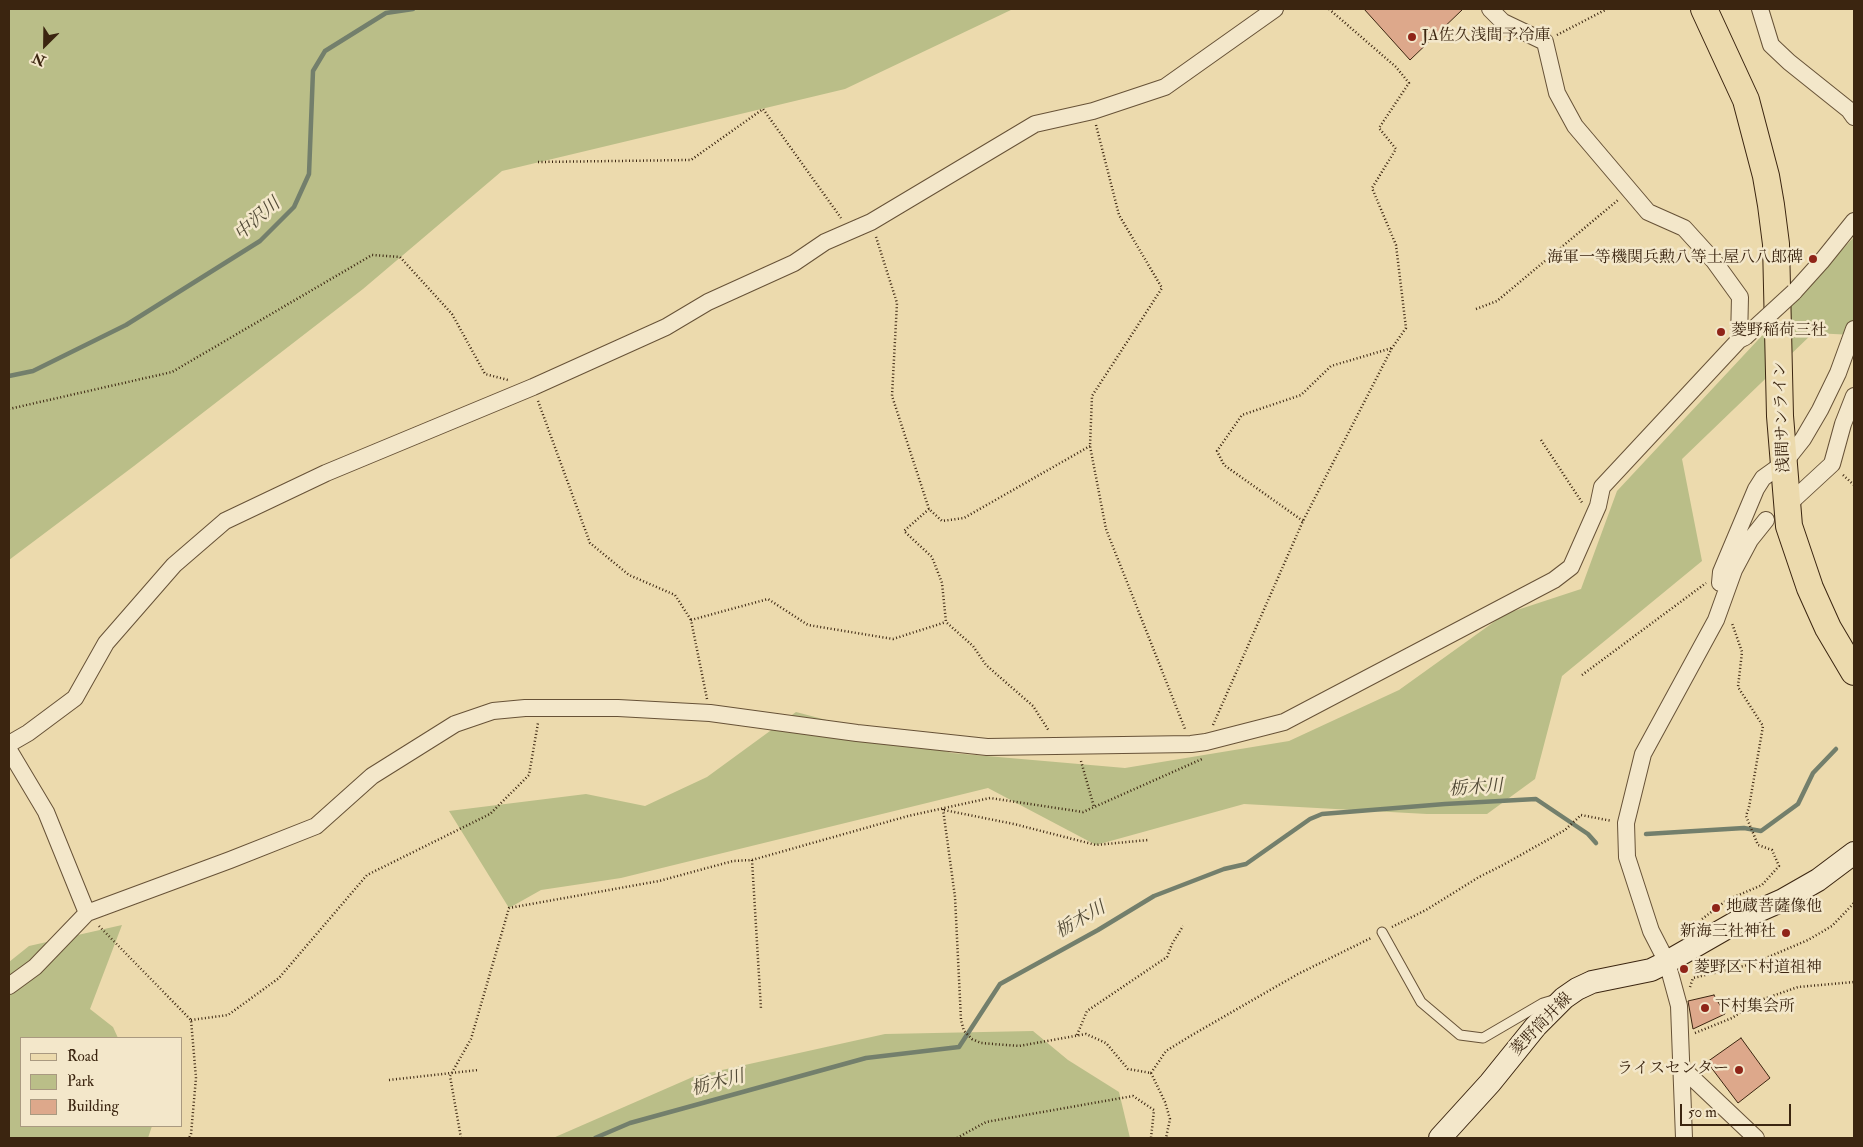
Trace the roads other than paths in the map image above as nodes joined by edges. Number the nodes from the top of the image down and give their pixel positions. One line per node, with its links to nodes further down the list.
1 (1274, 9): 15 (street)
2 (1490, 9): 8 (street)
3 (1704, 9): 10 (main road, 浅間サンライン)
4 (1760, 9): 5 (street)
5 (1854, 117)
6 (1854, 221): 8 (street, bridge)
7 (1854, 328): 10 (street)
8 (1742, 338): 18 (street)
9 (1854, 396): 11 (street)
10 (1784, 463): 13 (street); 14 (main road, 浅間サンライン)
11 (1793, 500)
12 (1766, 520): 13 (street)
13 (1716, 620): 20 (street)
14 (1854, 672)
15 (9, 744)
16 (9, 750): 18 (street)
17 (1854, 853): 20 (main road, 菱野筒井線)
18 (87, 913): 21 (street)
19 (1382, 932): 22 (lane)
20 (1667, 962): 22 (main road, 菱野筒井線); 23 (street)
21 (9, 986)
22 (1564, 998): 24 (main road, 菱野筒井線)
23 (1682, 1069): 25 (street); 26 (street)
24 (1440, 1138)
25 (1684, 1138)
26 (1756, 1138)

